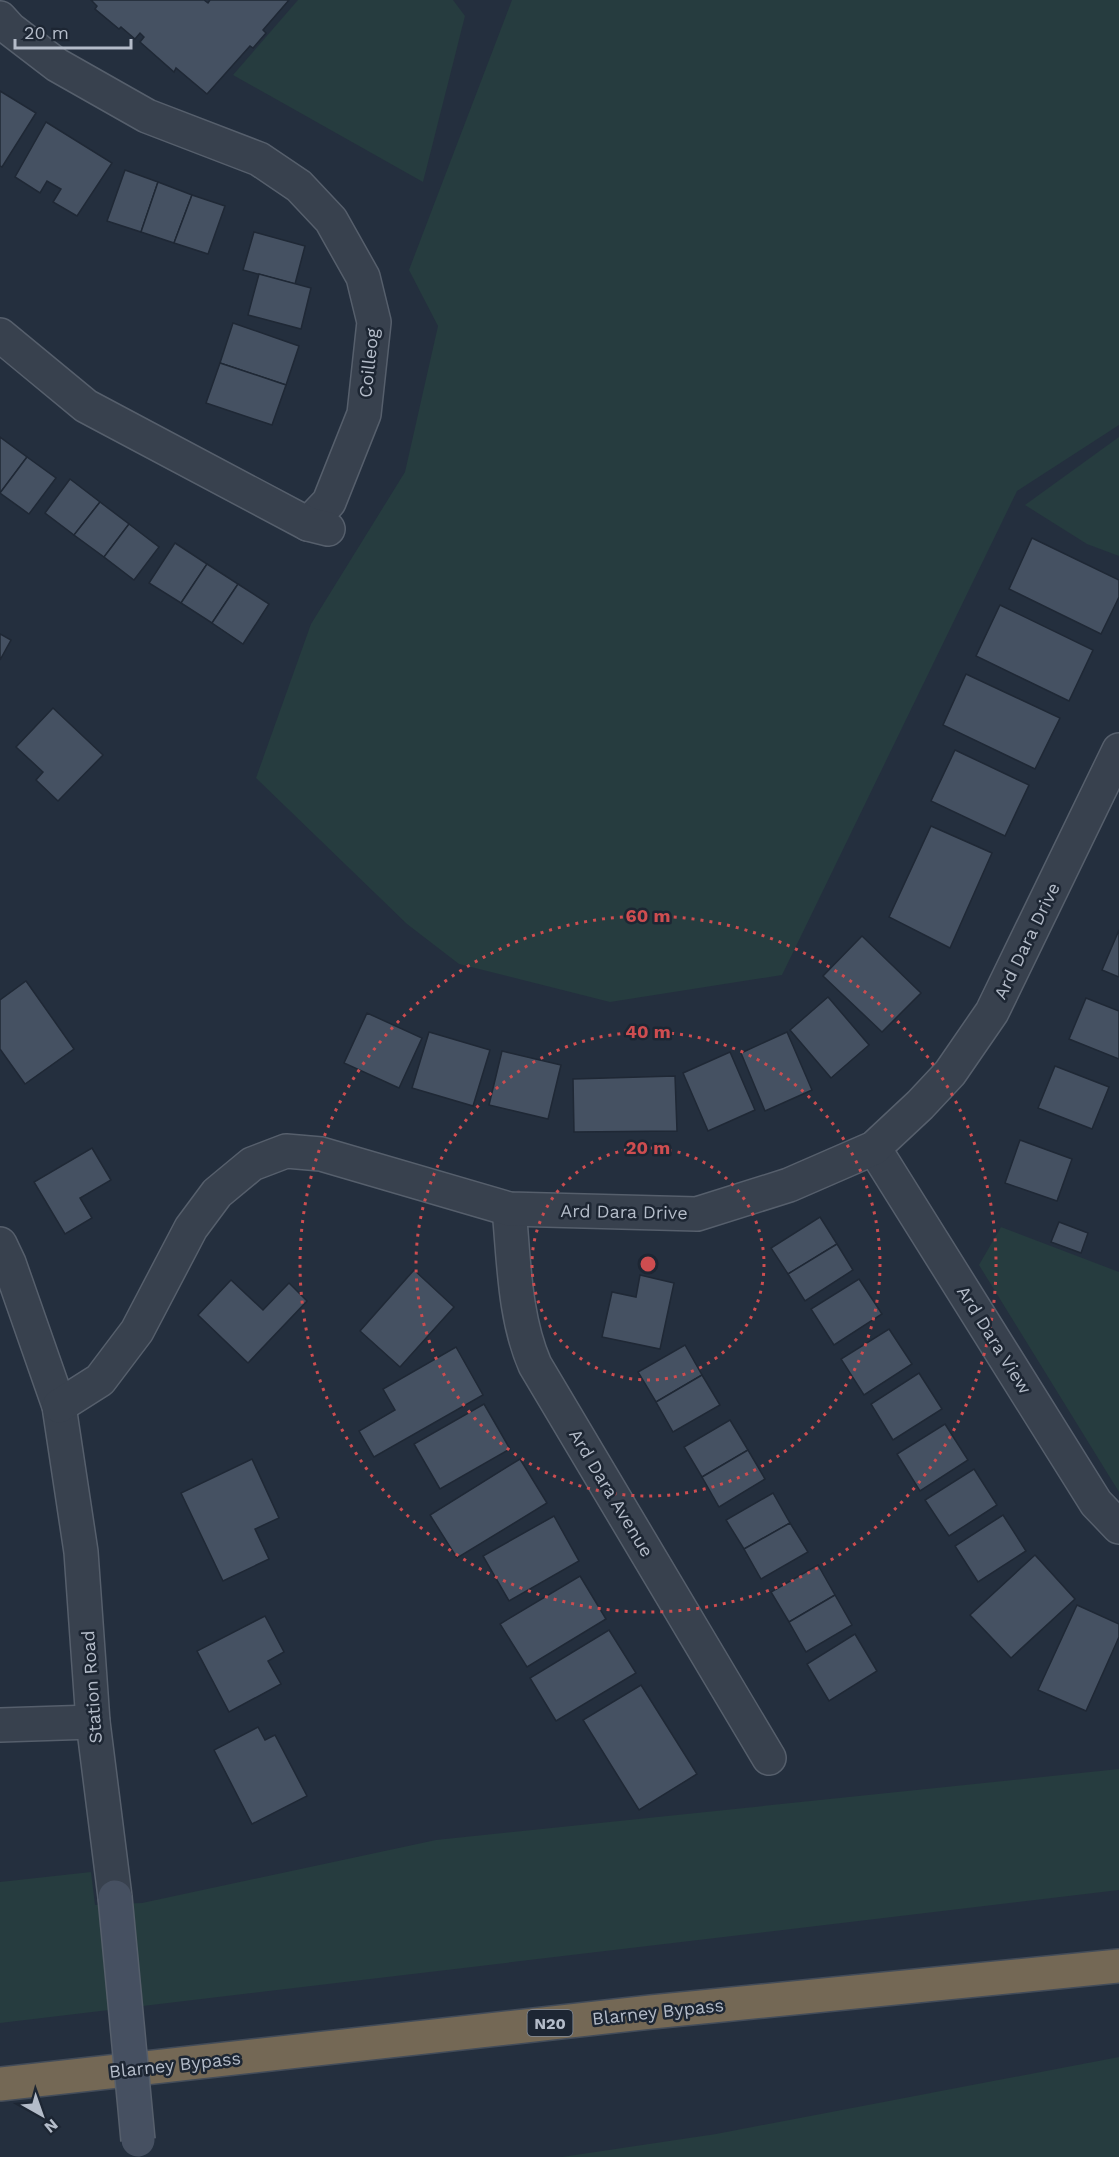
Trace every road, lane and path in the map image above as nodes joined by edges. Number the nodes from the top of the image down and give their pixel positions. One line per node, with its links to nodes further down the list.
1 (0, 18): 2 (street, Coilleog)
2 (0, 335)
3 (1119, 750): 4 (street, Ard Dara Drive)
4 (874, 1148): 5 (street, Ard Dara Drive); 8 (street, Ard Dara View)
5 (509, 1209): 7 (street, Ard Dara Drive); 11 (street, Ard Dara Avenue)
6 (0, 1245): 7 (street, Station Road)
7 (60, 1406): 9 (street, Station Road)
8 (1119, 1527)
9 (93, 1722): 10 (street); 14 (street, Station Road, bridge)
10 (0, 1725)
11 (769, 1758)
12 (1110, 1967): 13 (highway, Blarney Bypass / N20)
13 (0, 2084)
14 (138, 2140)

